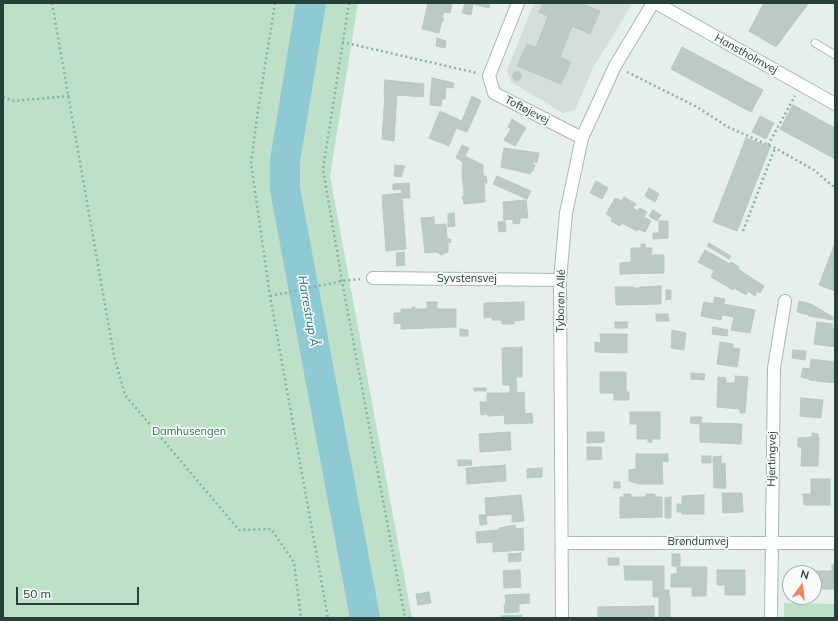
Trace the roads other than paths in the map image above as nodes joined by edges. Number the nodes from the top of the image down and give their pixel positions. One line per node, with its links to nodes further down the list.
1 (518, 3): 6 (street, Toftøjevej)
2 (655, 3): 5 (street, Hanstholmvej); 6 (street, Tyborøn Allé)
3 (814, 43): 4 (lane)
4 (835, 55)
5 (835, 104)
6 (582, 138): 8 (street, Tyborøn Allé)
7 (373, 278): 8 (street, Syvstensvej)
8 (560, 280): 11 (street, Tyborøn Allé)
9 (785, 301): 10 (street, Hjertingvej)
10 (771, 542): 11 (street, Brøndumvej); 12 (street, Brøndumvej); 14 (street, Hjertingvej)
11 (562, 543): 13 (street, Tyborøn Allé)
12 (835, 543)
13 (562, 618)
14 (771, 618)

